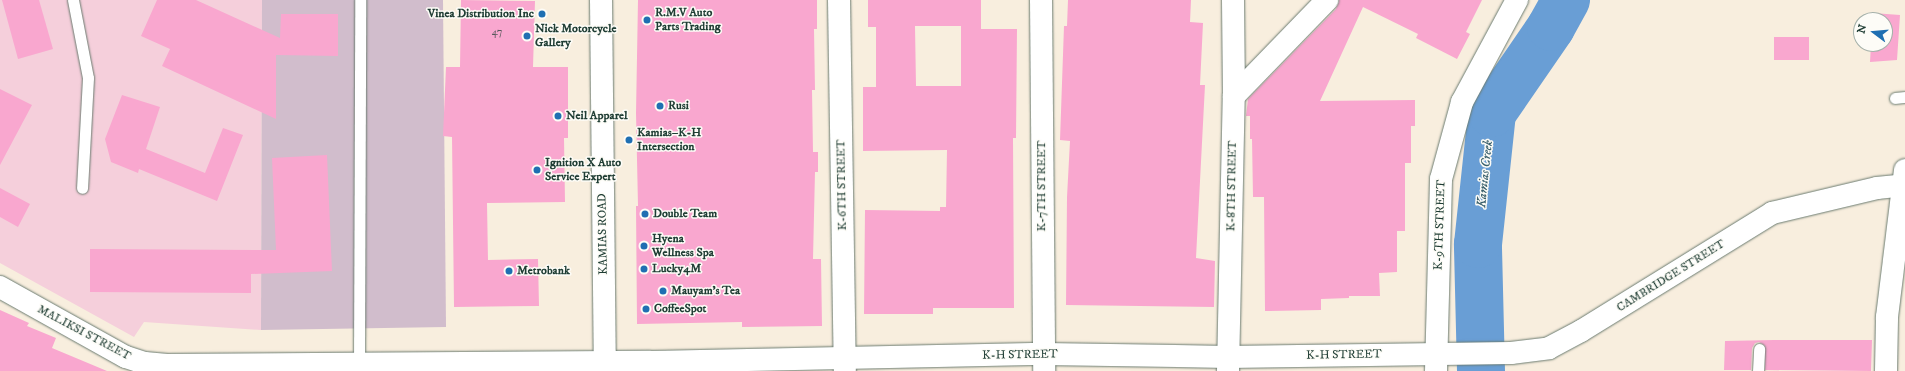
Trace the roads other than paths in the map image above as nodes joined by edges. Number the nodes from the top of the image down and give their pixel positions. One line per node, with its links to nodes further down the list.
1 (73, 0): 11 (lane)
2 (360, 0): 20 (lane)
3 (601, 0): 19 (street, KAMIAS ROAD)
4 (839, 0): 17 (street, K-6TH STREET)
5 (1041, 0): 15 (street, K-7TH STREET)
6 (1234, 0): 9 (street, K-8TH STREET)
7 (1327, 0): 9 (street)
8 (1517, 0): 14 (street, K-9TH STREET)
9 (1234, 96): 18 (street, K-8TH STREET)
10 (1904, 180): 14 (street, CAMBRIDGE STREET); 22 (street)
11 (82, 188)
12 (0, 287): 16 (street, MALIKSI STREET)
13 (1759, 349): 21 (lane)
14 (1442, 360): 18 (street, K-H STREET)
15 (1044, 363): 17 (street, K-H STREET); 18 (street, K-H STREET)
16 (126, 364): 20 (street, MALIKSI STREET)
17 (844, 364): 19 (street, K-H STREET)
18 (1228, 364)
19 (605, 366): 20 (street, MALIKSI STREET)
20 (359, 368)
21 (1758, 371)
22 (1886, 371)

